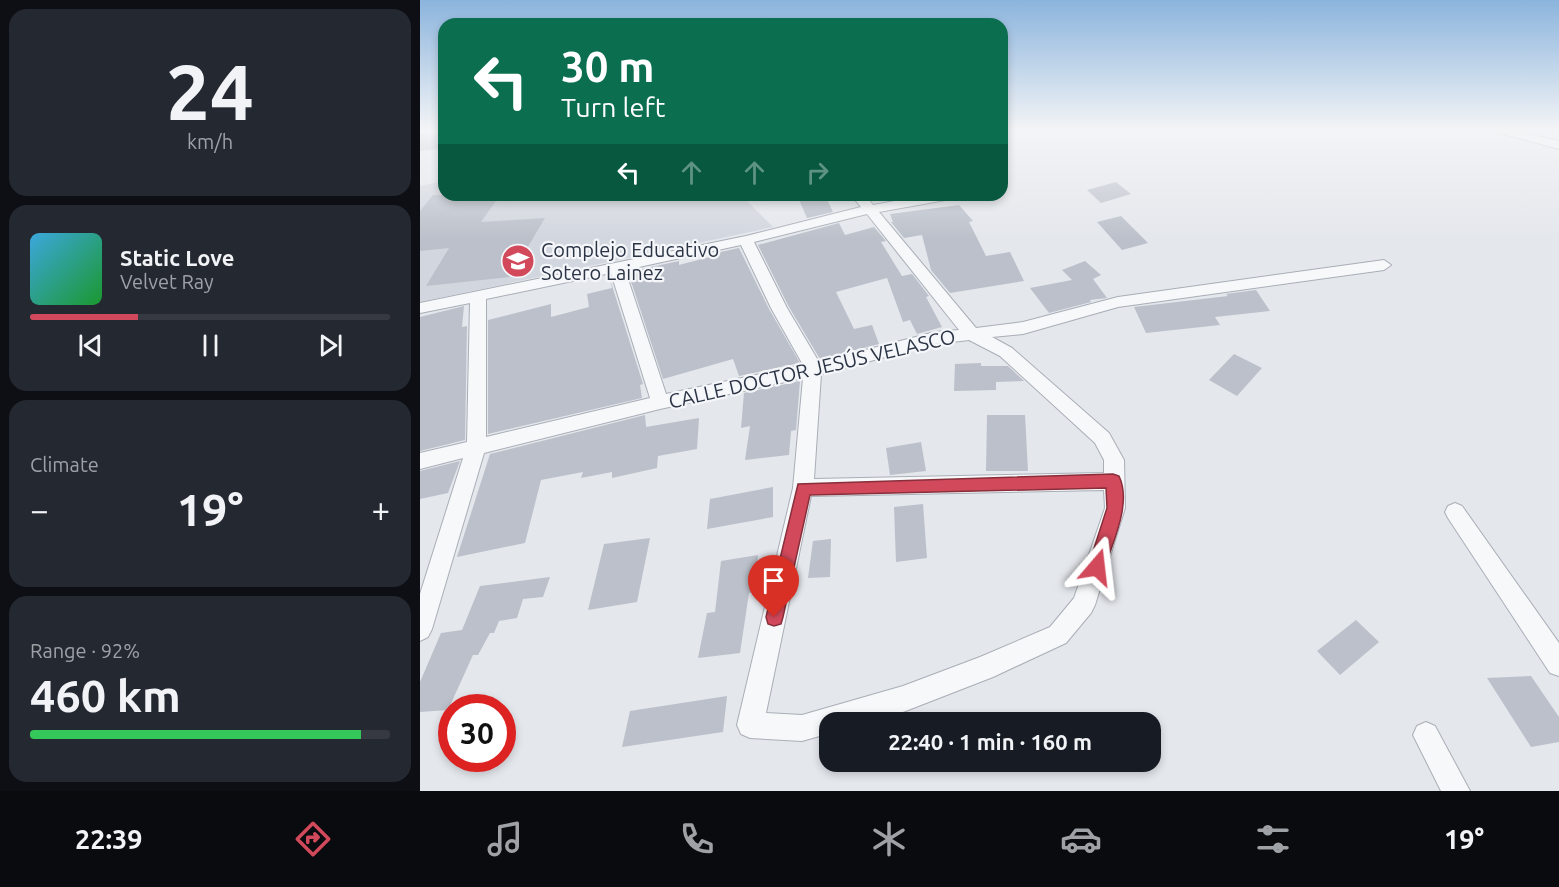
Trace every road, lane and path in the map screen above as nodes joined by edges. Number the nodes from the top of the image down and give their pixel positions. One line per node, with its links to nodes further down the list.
1 (864, 201): 3 (street)
2 (917, 201): 3 (street)
3 (871, 209): 4 (street); 9 (street)
4 (746, 240): 6 (street); 10 (street)
5 (1384, 265): 9 (street, CALLE DOCTOR JESÚS VELASCO)
6 (616, 266): 7 (street); 11 (street)
7 (478, 296): 8 (street); 12 (street)
8 (420, 308)
9 (972, 334): 10 (street, CALLE DOCTOR JESÚS VELASCO); 14 (street)
10 (813, 367): 11 (street, CALLE DOCTOR JESÚS VELASCO); 15 (street)
11 (660, 402): 12 (street, CALLE DOCTOR JESÚS VELASCO)
12 (476, 448): 13 (street, CALLE DOCTOR JESÚS VELASCO); 17 (street)
13 (420, 461)
14 (1113, 481): 15 (street); 15 (street)
15 (803, 488)
16 (1455, 513): 18 (street)
17 (420, 629)
18 (1559, 664)
19 (1426, 735): 20 (street)
20 (1456, 791)

